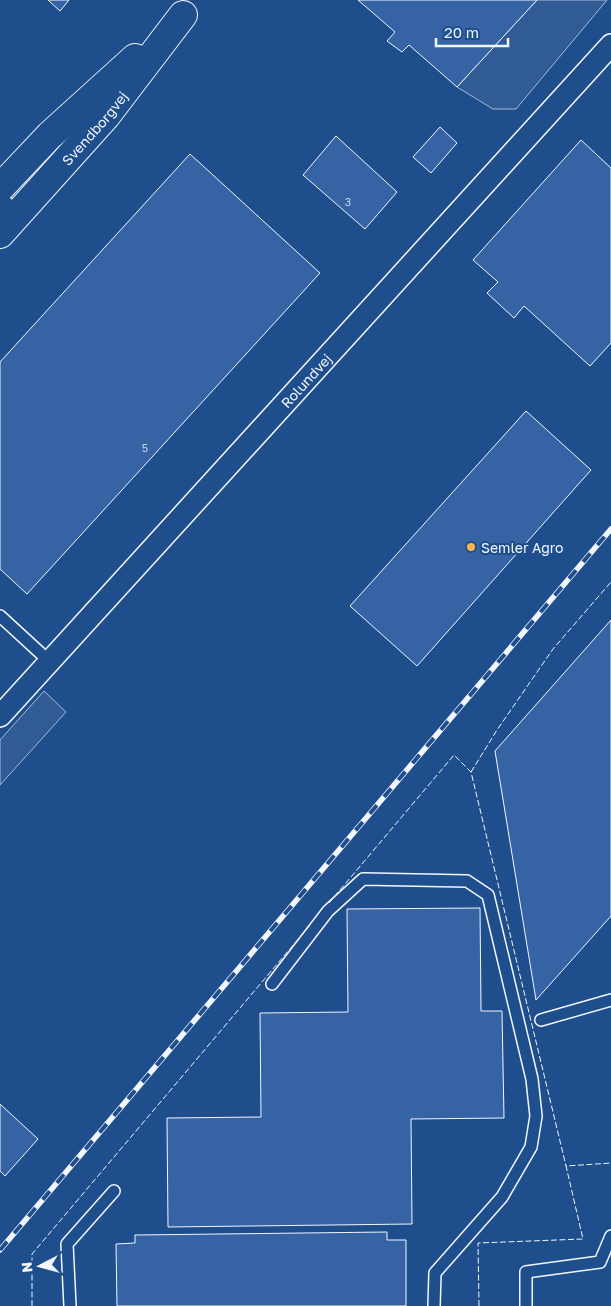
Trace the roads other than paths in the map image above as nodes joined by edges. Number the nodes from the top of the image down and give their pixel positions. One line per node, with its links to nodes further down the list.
1 (189, 7): 3 (main road, Svendborgvej); 4 (main road, Svendborgvej)
2 (611, 45): 6 (street, Rolundvej)
3 (0, 188)
4 (5, 218)
5 (0, 616): 6 (lane)
6 (50, 662): 7 (street, Rolundvej)
7 (0, 716)
8 (272, 984): 14 (lane)
9 (611, 1000): 10 (lane)
10 (541, 1020)
11 (114, 1191): 13 (lane)
12 (611, 1236): 15 (lane)
13 (70, 1306)
14 (434, 1306)
15 (526, 1306)

